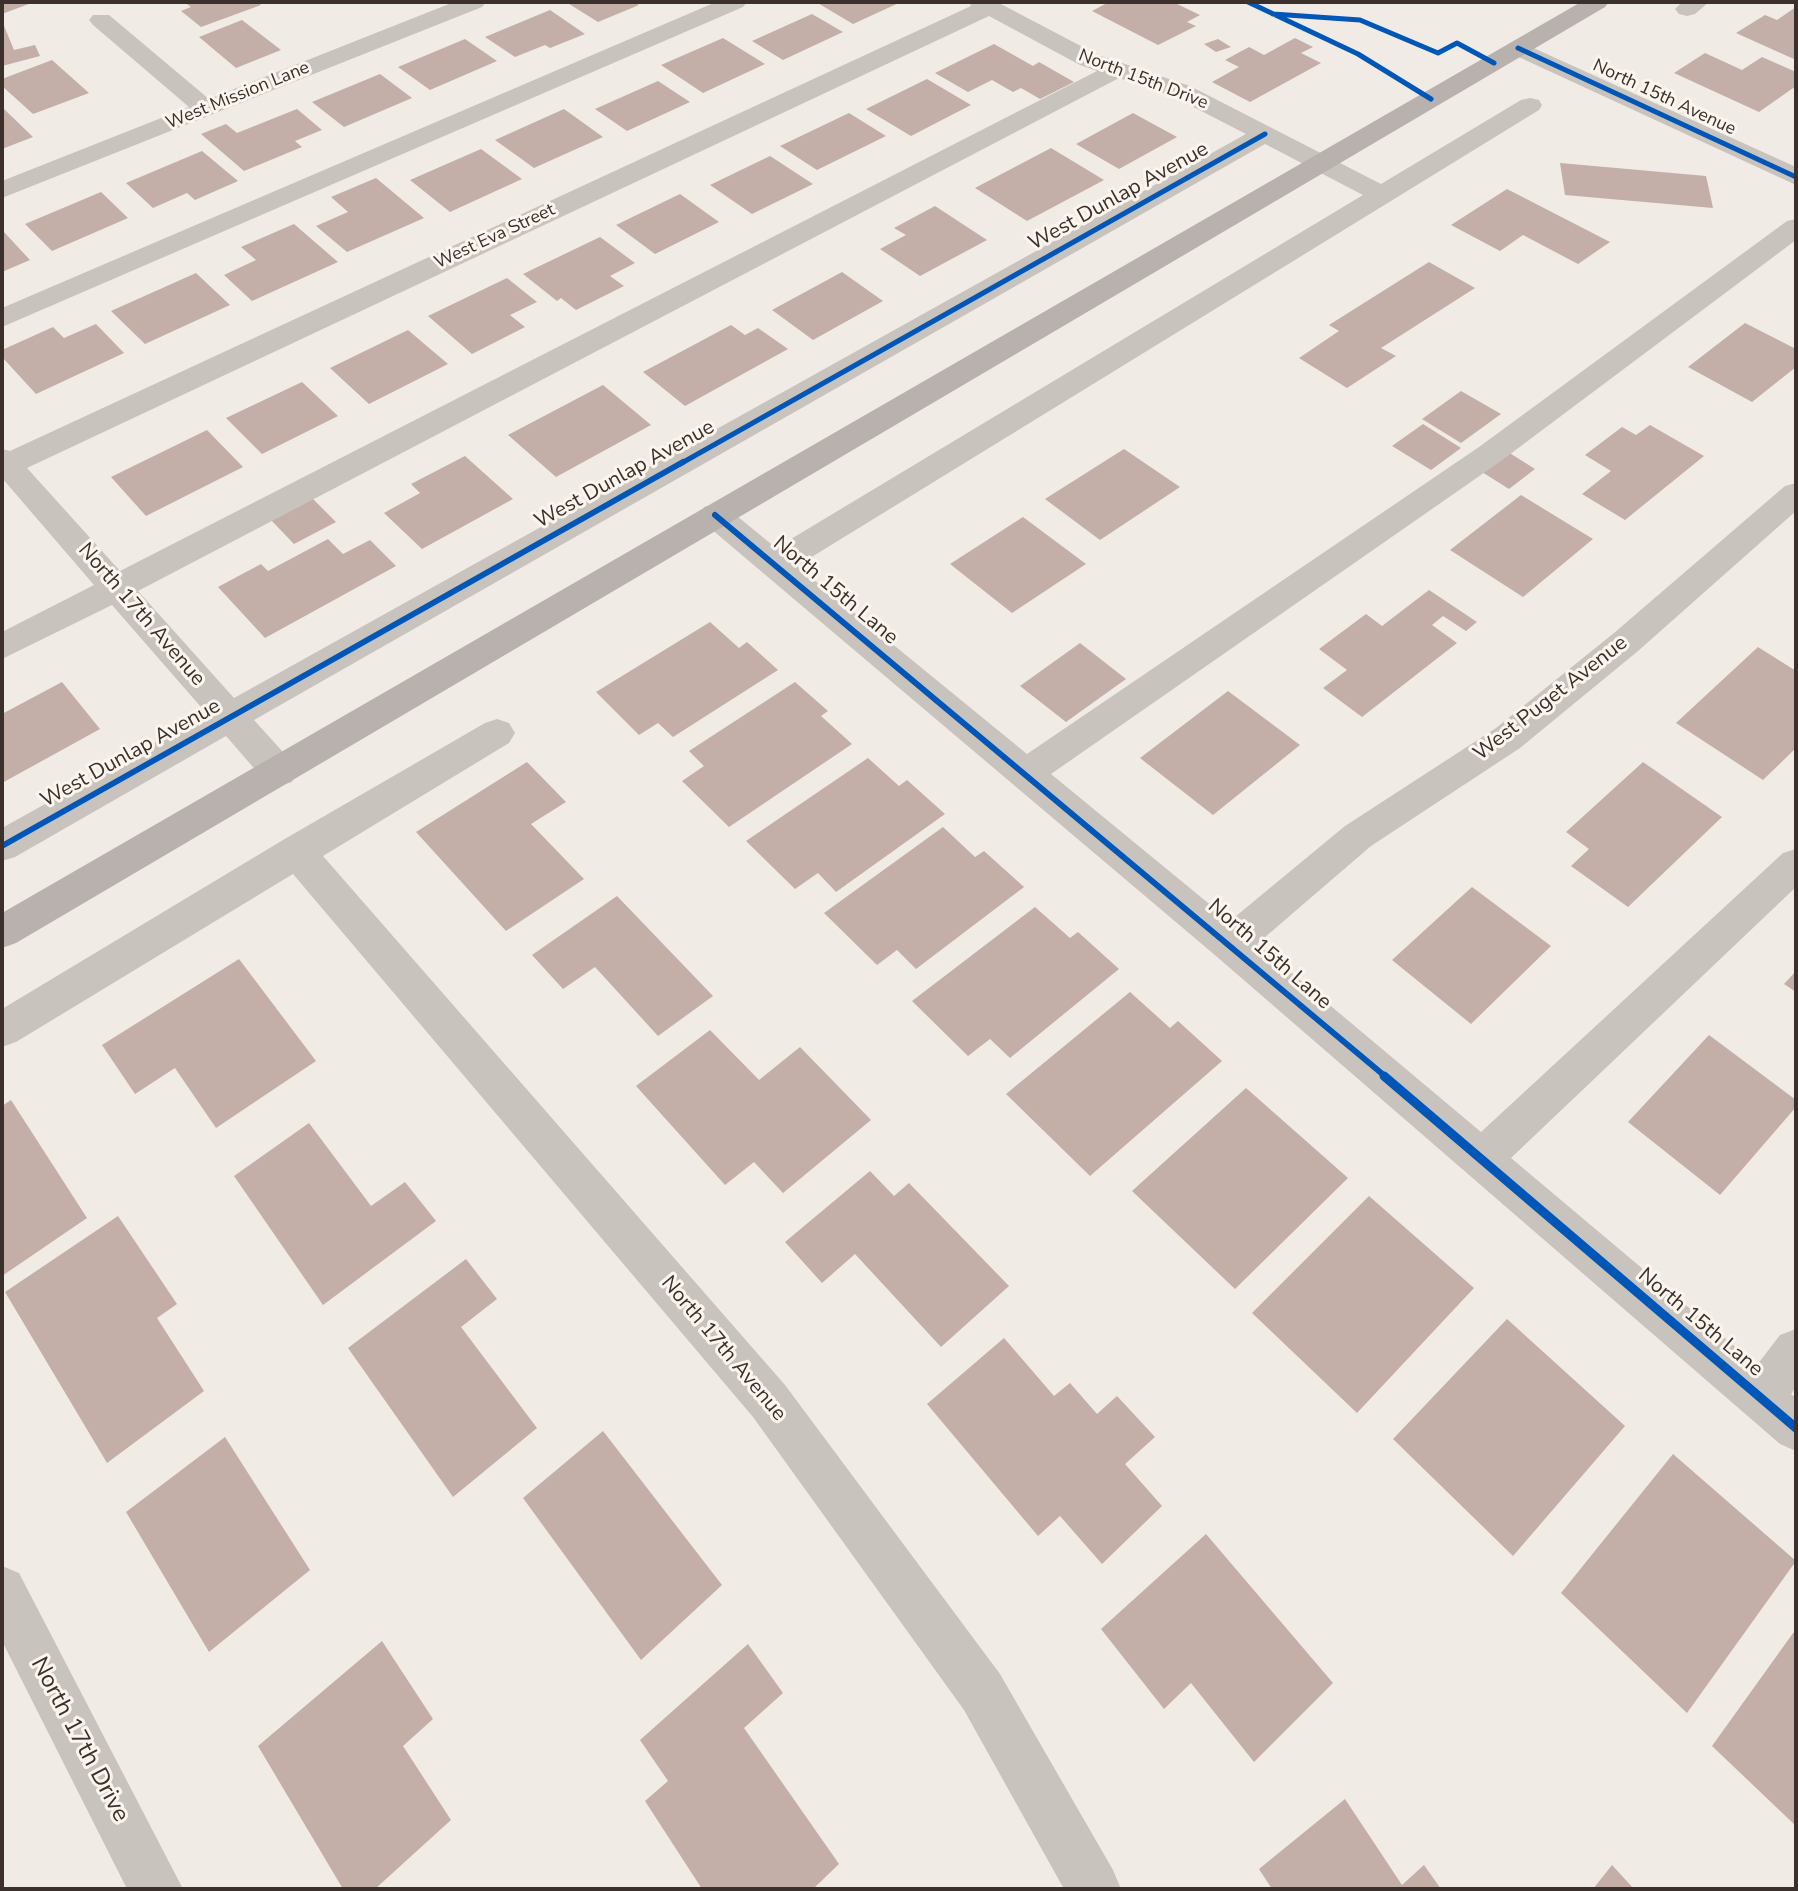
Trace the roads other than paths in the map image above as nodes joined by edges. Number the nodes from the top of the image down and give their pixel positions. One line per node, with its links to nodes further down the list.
1 (474, 2): 9 (street, West Mission Lane)
2 (735, 2): 16 (street)
3 (1597, 2): 6 (main road)
4 (984, 4): 7 (street, North 15th Drive); 17 (street, West Eva Street)
5 (101, 20): 9 (street)
6 (1518, 48): 11 (main road); 12 (street, North 15th Avenue)
7 (1117, 70): 10 (street, North 15th Drive); 21 (street)
8 (1530, 105): 14 (street)
9 (206, 108): 13 (street, West Mission Lane)
10 (1265, 135): 11 (street, North 15th Drive); 23 (street, West Dunlap Avenue)
11 (1321, 164): 14 (street, North 15th Drive); 19 (main road)
12 (1796, 177)
13 (2, 190)
14 (1381, 195): 20 (street)
15 (1796, 227): 26 (street)
16 (2, 318)
17 (4, 464): 21 (street, North 17th Avenue)
18 (1796, 494): 31 (street, West Puget Avenue)
19 (715, 514): 20 (street, North 15th Lane); 25 (main road)
20 (775, 564): 26 (street, North 15th Lane)
21 (118, 588): 22 (street); 23 (street, North 17th Avenue)
22 (2, 647)
23 (231, 718): 25 (street, North 17th Avenue); 27 (street, West Dunlap Avenue)
24 (497, 733): 28 (street)
25 (279, 772): 30 (main road)
26 (1026, 773): 31 (street, North 15th Lane)
27 (2, 846)
28 (296, 851): 32 (street); 39 (street, North 17th Avenue)
29 (1796, 864): 33 (street)
30 (2, 932)
31 (1230, 944): 33 (street, North 15th Lane)
32 (2, 1030)
33 (1480, 1160): 35 (street, North 15th Lane)
34 (1796, 1352): 35 (street)
35 (1760, 1397): 36 (street, North 15th Lane)
36 (1796, 1428)
37 (2, 1590): 38 (street, North 17th Drive)
38 (156, 1889)
39 (1094, 1889)

